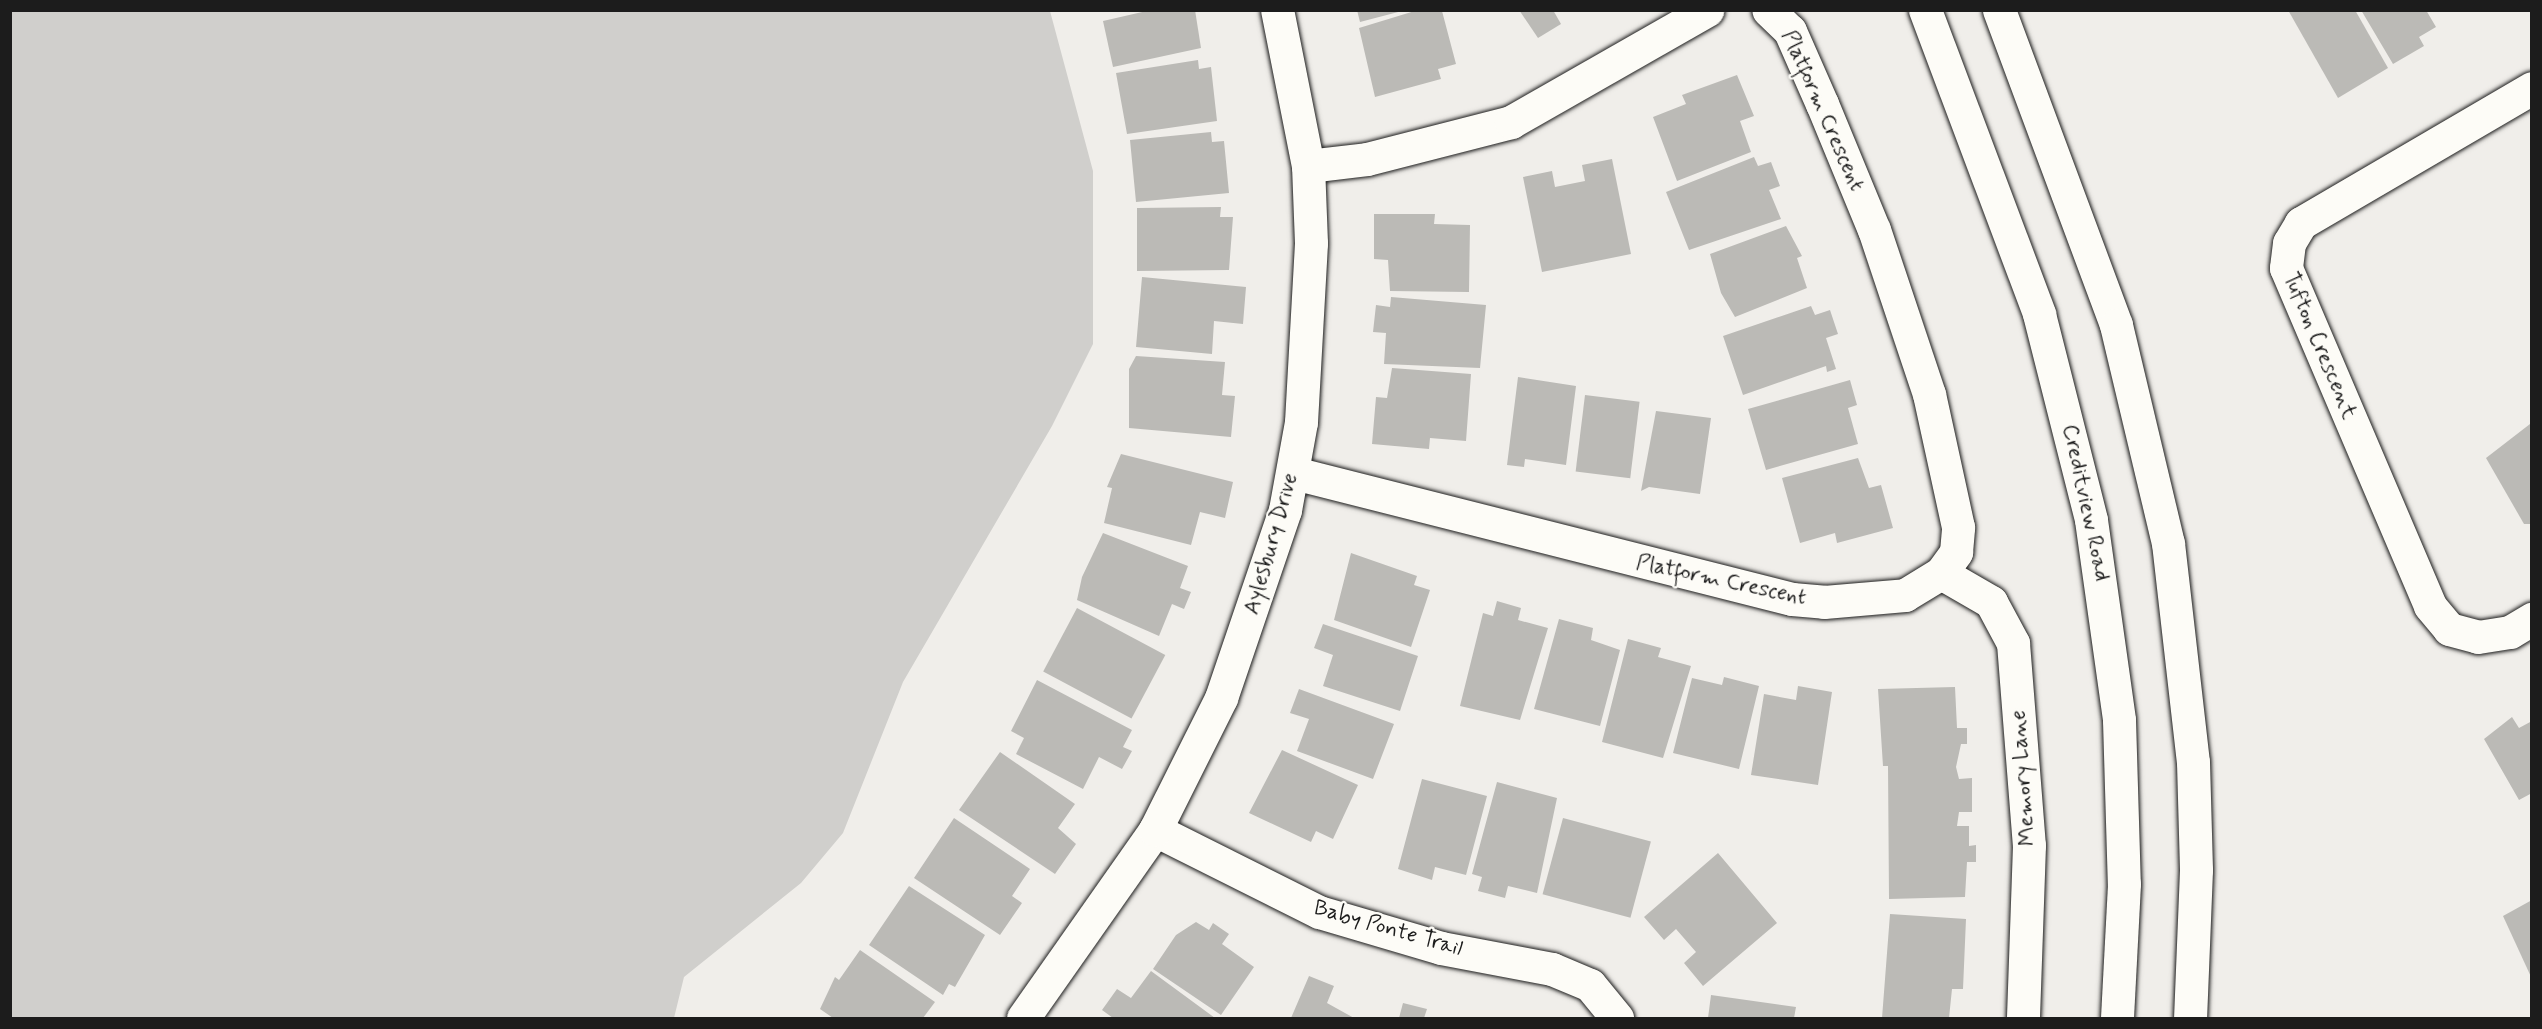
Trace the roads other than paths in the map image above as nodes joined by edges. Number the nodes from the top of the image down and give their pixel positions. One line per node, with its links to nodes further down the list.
1 (1277, 10): 7 (street, Aylesbury Drive)
2 (1707, 10): 7 (street)
3 (1768, 10): 9 (street, Platform Crescent)
4 (1925, 10): 15 (street, Creditview Road)
5 (1999, 10): 16 (street)
6 (2532, 88): 10 (street, Tufton Crescent)
7 (1308, 166): 8 (street, Aylesbury Drive)
8 (1294, 473): 9 (street, Platform Crescent); 11 (street, Aylesbury Drive)
9 (1941, 573): 14 (street, Memory Lane)
10 (2532, 619)
11 (1155, 830): 12 (street, Aylesbury Drive); 13 (street, Baby Ponte Trail)
12 (1023, 1018)
13 (1617, 1018)
14 (2023, 1018)
15 (2117, 1018)
16 (2190, 1018)

